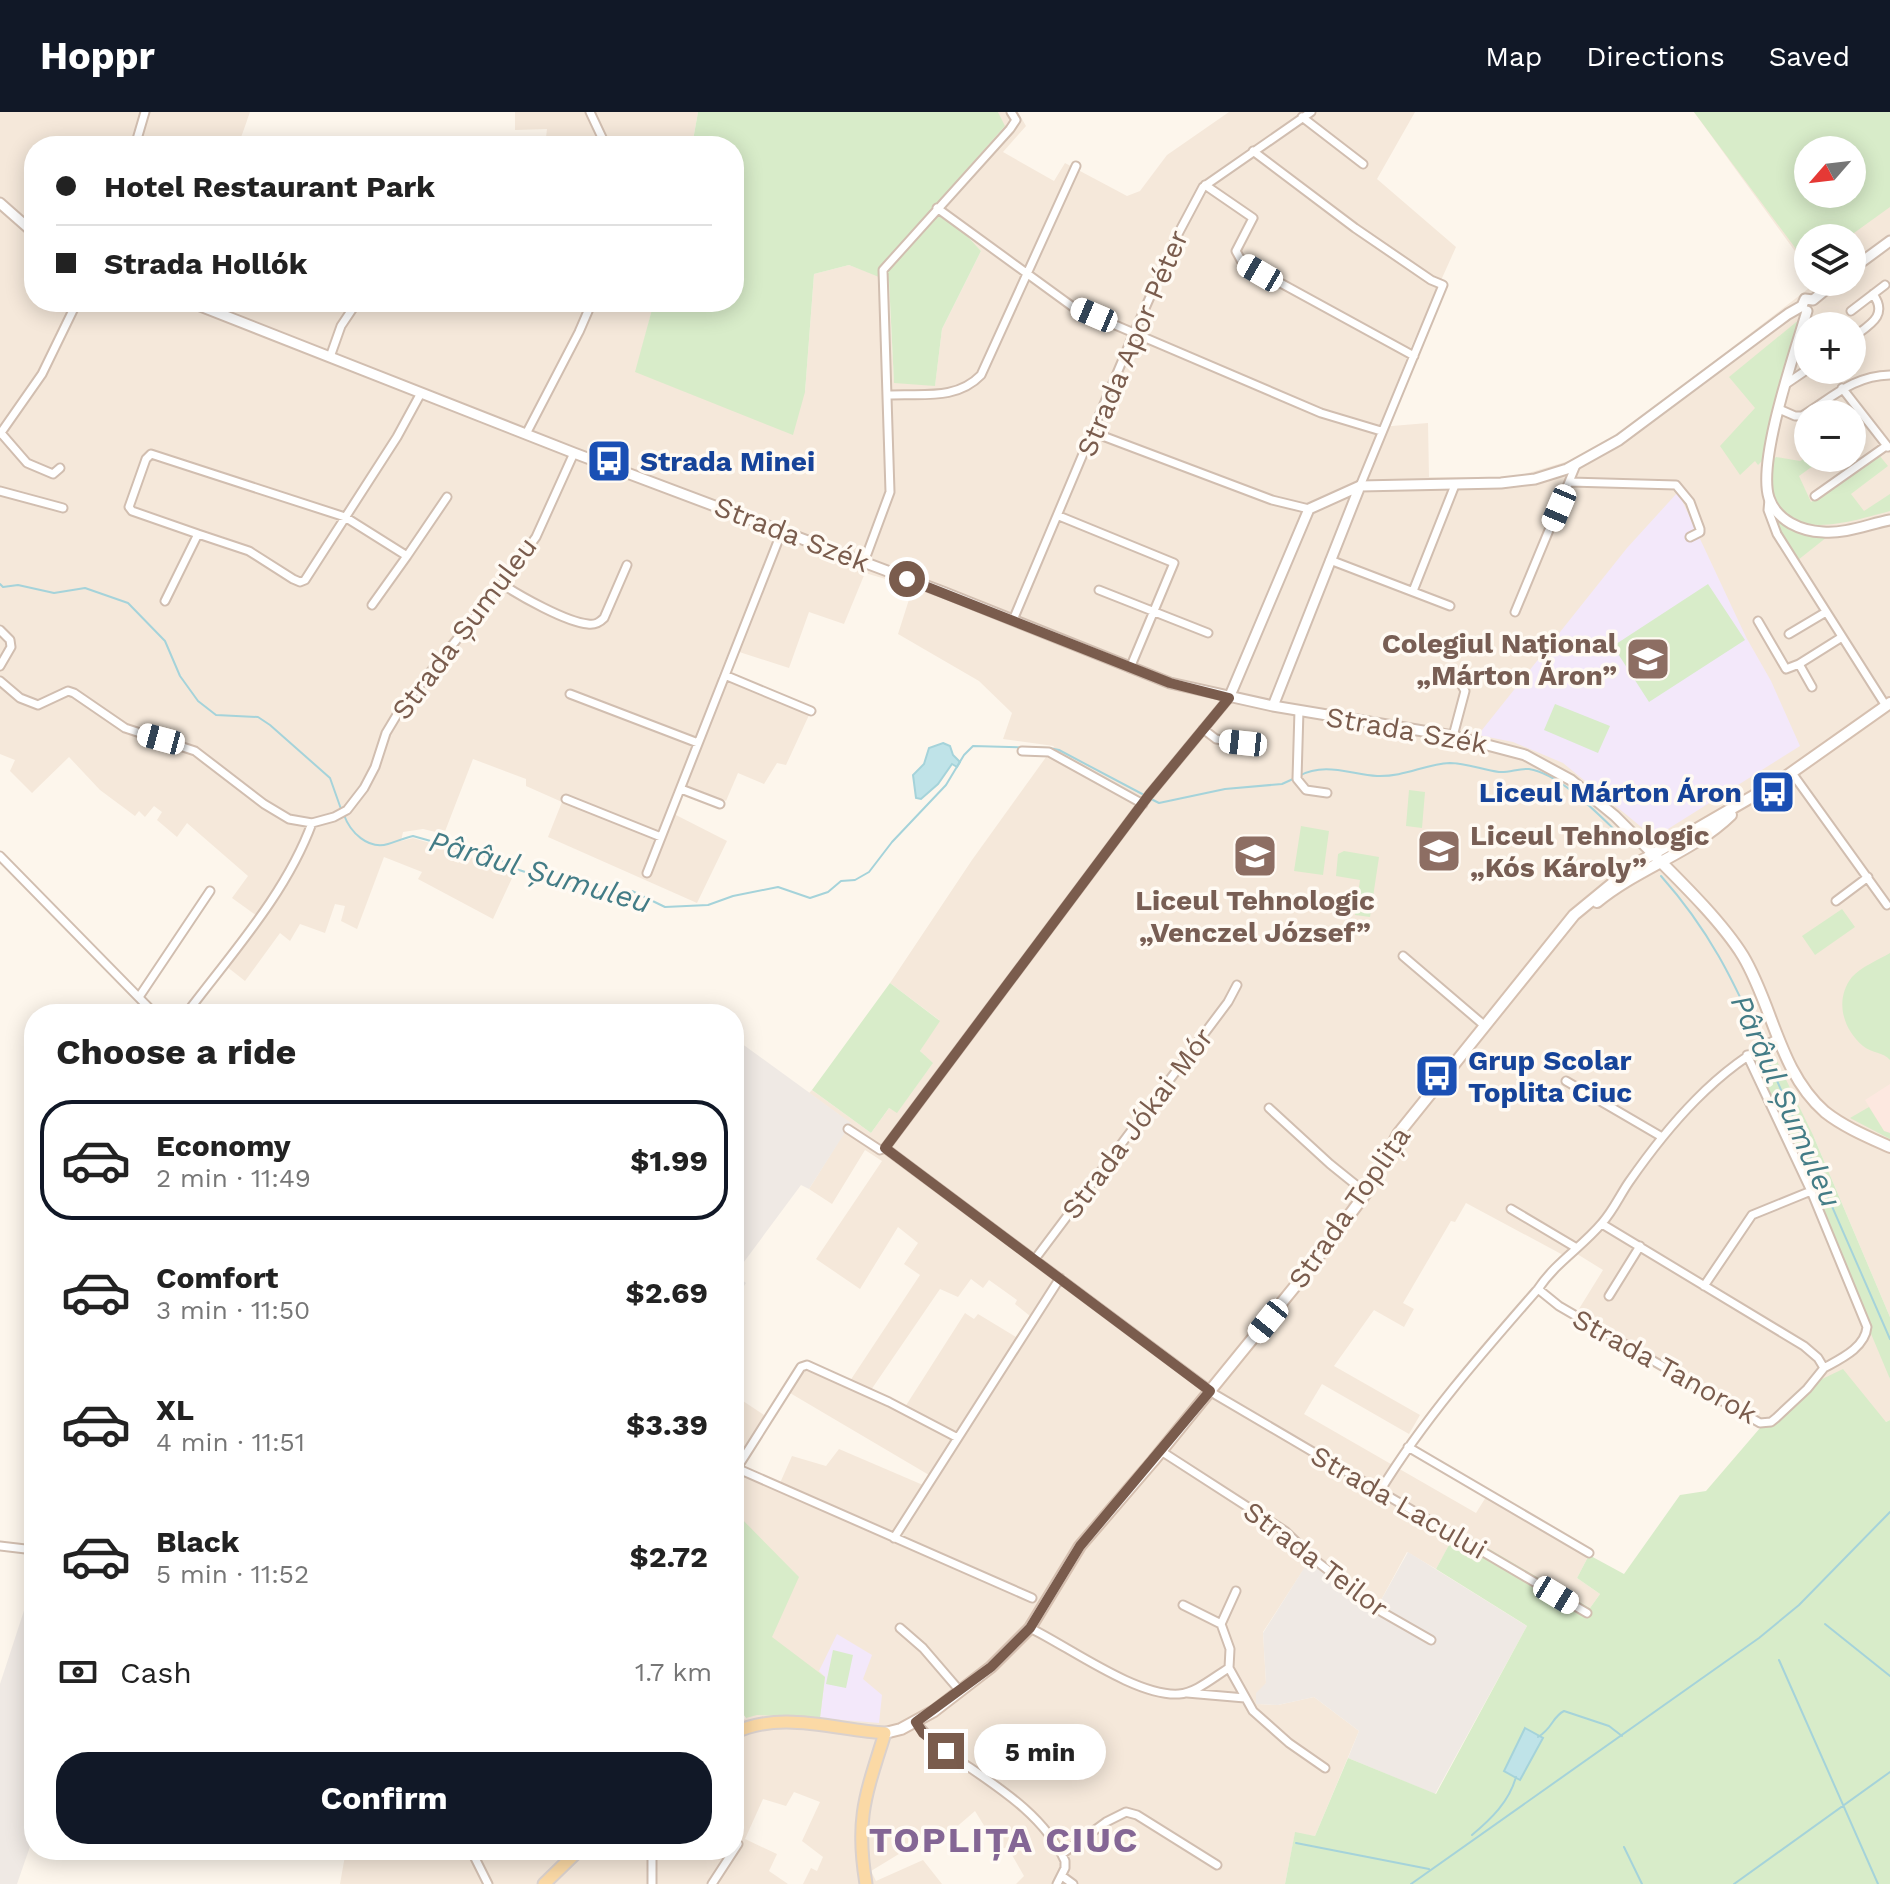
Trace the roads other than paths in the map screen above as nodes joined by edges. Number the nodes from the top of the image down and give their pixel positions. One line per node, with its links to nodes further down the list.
1 (145, 112): 6 (street)
2 (590, 112): 7 (street)
3 (1011, 112): 13 (street)
4 (1311, 112): 5 (street, Strada Apor Péter)
5 (1302, 117): 8 (street, Strada Apor Péter); 9 (street)
6 (138, 136)
7 (601, 136)
8 (1253, 151): 11 (street, Strada Apor Péter); 29 (street)
9 (1363, 164)
10 (1076, 166): 17 (street)
11 (1205, 185): 28 (street, Strada Apor Péter); 29 (street)
12 (0, 203): 14 (street)
13 (937, 208): 17 (street); 36 (street)
14 (24, 224)
15 (1890, 241): 16 (street)
16 (1866, 259)
17 (1028, 275): 28 (street); 36 (street)
18 (1885, 285): 19 (street)
19 (1873, 294): 22 (street); 27 (street)
20 (1818, 296): 21 (street)
21 (1805, 309): 33 (street); 44 (street)
22 (1851, 311)
23 (72, 312): 40 (street)
24 (215, 312): 30 (street, Strada Szék)
25 (350, 312): 30 (street)
26 (588, 312): 41 (street)
27 (1866, 328)
28 (1134, 333): 38 (street); 39 (street, Strada Apor Péter)
29 (1414, 356): 38 (street)
30 (330, 357): 35 (street, Strada Szék)
31 (1890, 375): 34 (street)
32 (1794, 379): 33 (street)
33 (1786, 384): 37 (street)
34 (1842, 388): 37 (street); 42 (street)
35 (421, 393): 41 (street, Strada Szék); 56 (street)
36 (888, 395): 63 (street)
37 (1779, 409): 50 (street)
38 (1381, 431): 48 (street)
39 (1092, 432): 54 (street); 55 (street, Strada Apor Péter)
40 (0, 433): 45 (street)
41 (526, 434): 43 (street, Strada Szék)
42 (1888, 447): 51 (street)
43 (574, 453): 58 (street, Strada Szék); 65 (street, Strada Șumuleu)
44 (1576, 465): 46 (street); 47 (street)
45 (60, 468)
46 (1570, 482): 60 (street); 72 (street)
47 (1455, 485): 48 (street); 67 (street)
48 (1360, 486): 54 (street); 62 (street)
49 (0, 491): 53 (street)
50 (1769, 496): 57 (street); 73 (street)
51 (1815, 496)
52 (447, 497): 61 (street)
53 (63, 508)
54 (1309, 509): 88 (street)
55 (1059, 516): 71 (street); 74 (street, Strada Apor Péter)
56 (345, 517): 59 (street); 59 (street); 61 (street)
57 (1890, 520)
58 (782, 531): 63 (street, Strada Szék); 83 (street)
59 (198, 534): 68 (street)
60 (1690, 537)
61 (407, 556): 69 (street)
62 (1330, 560): 67 (street); 90 (street)
63 (864, 562): 74 (street, Strada Szék)
64 (627, 565): 65 (street)
65 (502, 584): 104 (street, Strada Șumuleu)
66 (1099, 590): 71 (street)
67 (1413, 591): 70 (street)
68 (165, 601)
69 (372, 605)
70 (1450, 606)
71 (1154, 611): 77 (street); 82 (street)
72 (1515, 612)
73 (1826, 612): 78 (street); 79 (street)
74 (1013, 620): 82 (street, Strada Szék)
75 (1758, 621): 80 (street)
76 (0, 630): 81 (street)
77 (1208, 633)
78 (1789, 634)
79 (1842, 637): 80 (street); 89 (street)
80 (1799, 664): 86 (street)
81 (0, 666)
82 (1130, 668): 88 (street, Strada Szék)
83 (727, 676): 92 (street); 95 (street)
84 (0, 681): 104 (street)
85 (1461, 684): 94 (street)
86 (1812, 687)
87 (570, 694): 95 (street)
88 (1229, 698): 90 (street, Strada Szék); 93 (street)
89 (1888, 704): 98 (main road, Strada Toplița)
90 (1273, 706): 91 (street, Strada Szék)
91 (1299, 710): 94 (street, Strada Szék); 100 (street)
92 (811, 711)
93 (1203, 729): 96 (street); 102 (street)
94 (1453, 736): 107 (street, Strada Szék)
95 (698, 743): 99 (street)
96 (1243, 743)
97 (1022, 751): 102 (street)
98 (1792, 773): 107 (main road, Strada Toplița); 109 (street)
99 (681, 789): 103 (street); 105 (street)
100 (1327, 793)
101 (566, 799): 105 (street)
102 (1146, 800): 126 (street)
103 (720, 804)
104 (312, 823): 117 (street)
105 (661, 837): 108 (street)
106 (0, 856): 115 (street)
107 (1657, 858): 118 (main road, Strada Toplița); 119 (main road)
108 (647, 873)
109 (1868, 877): 111 (street); 112 (street)
110 (210, 891): 115 (street)
111 (1836, 901)
112 (1887, 905)
113 (1403, 956): 118 (street)
114 (1237, 985): 133 (street, Strada Jókai Mór)
115 (139, 997): 116 (street)
116 (146, 1004)
117 (194, 1004)
118 (1485, 1026): 128 (main road, Strada Toplița)
119 (1779, 1038): 120 (street); 125 (main road)
120 (1747, 1055): 124 (street); 127 (street, Strada Tanorok)
121 (1566, 1081): 124 (street)
122 (1269, 1108): 128 (street)
123 (848, 1129): 126 (street, Strada Lacului)
124 (1662, 1137): 130 (street)
125 (1890, 1147)
126 (885, 1148): 133 (street, Strada Lacului)
127 (1811, 1191): 135 (street); 138 (street, Strada Tanorok)
128 (1366, 1193): 139 (main road, Strada Toplița)
129 (1511, 1209): 132 (street)
130 (1602, 1224): 131 (street); 132 (street)
131 (1640, 1246): 135 (street); 137 (street)
132 (1575, 1247): 136 (street)
133 (1035, 1259): 134 (street, Strada Lacului)
134 (1060, 1278): 139 (street, Strada Lacului); 140 (street)
135 (1704, 1286): 138 (street)
136 (1538, 1289): 138 (street, Strada Tanorok); 141 (street)
137 (1609, 1296)
138 (1824, 1368)
139 (1210, 1391): 142 (main road, Strada Toplița); 145 (street, Strada Lacului)
140 (956, 1437): 143 (street); 146 (street)
141 (1408, 1447): 145 (street); 149 (street)
142 (1161, 1451): 156 (main road, Strada Toplița); 157 (street, Strada Teilor)
143 (744, 1456)
144 (744, 1472): 146 (street)
145 (1380, 1491): 153 (street, Strada Lacului)
146 (894, 1538): 151 (street)
147 (0, 1546): 148 (street)
148 (24, 1549)
149 (1589, 1553)
150 (1236, 1591): 154 (street)
151 (1032, 1598)
152 (1183, 1605): 154 (street)
153 (1587, 1613)
154 (1221, 1624): 158 (street)
155 (900, 1628): 159 (street)
156 (1030, 1628): 159 (main road, Strada Toplița); 160 (street)
157 (1431, 1640)
158 (1229, 1668): 160 (street); 161 (street)
159 (960, 1691): 162 (main road, Strada Toplița)
160 (1185, 1693): 161 (street)
161 (1245, 1698): 165 (street)
162 (916, 1722): 164 (main road, Strada Toplița); 166 (street)
163 (744, 1728): 164 (main road, Strada Toplița)
164 (885, 1733): 177 (main road)
165 (1325, 1768)
166 (1062, 1854): 171 (street); 172 (street)
167 (476, 1860): 173 (street)
168 (569, 1860): 174 (main road)
169 (652, 1860): 175 (street)
170 (728, 1860): 176 (street)
171 (1217, 1865)
172 (1062, 1876): 178 (street); 179 (street)
173 (488, 1884)
174 (544, 1884)
175 (652, 1884)
176 (712, 1884)
177 (866, 1884)
178 (1057, 1884)
179 (1073, 1884)

